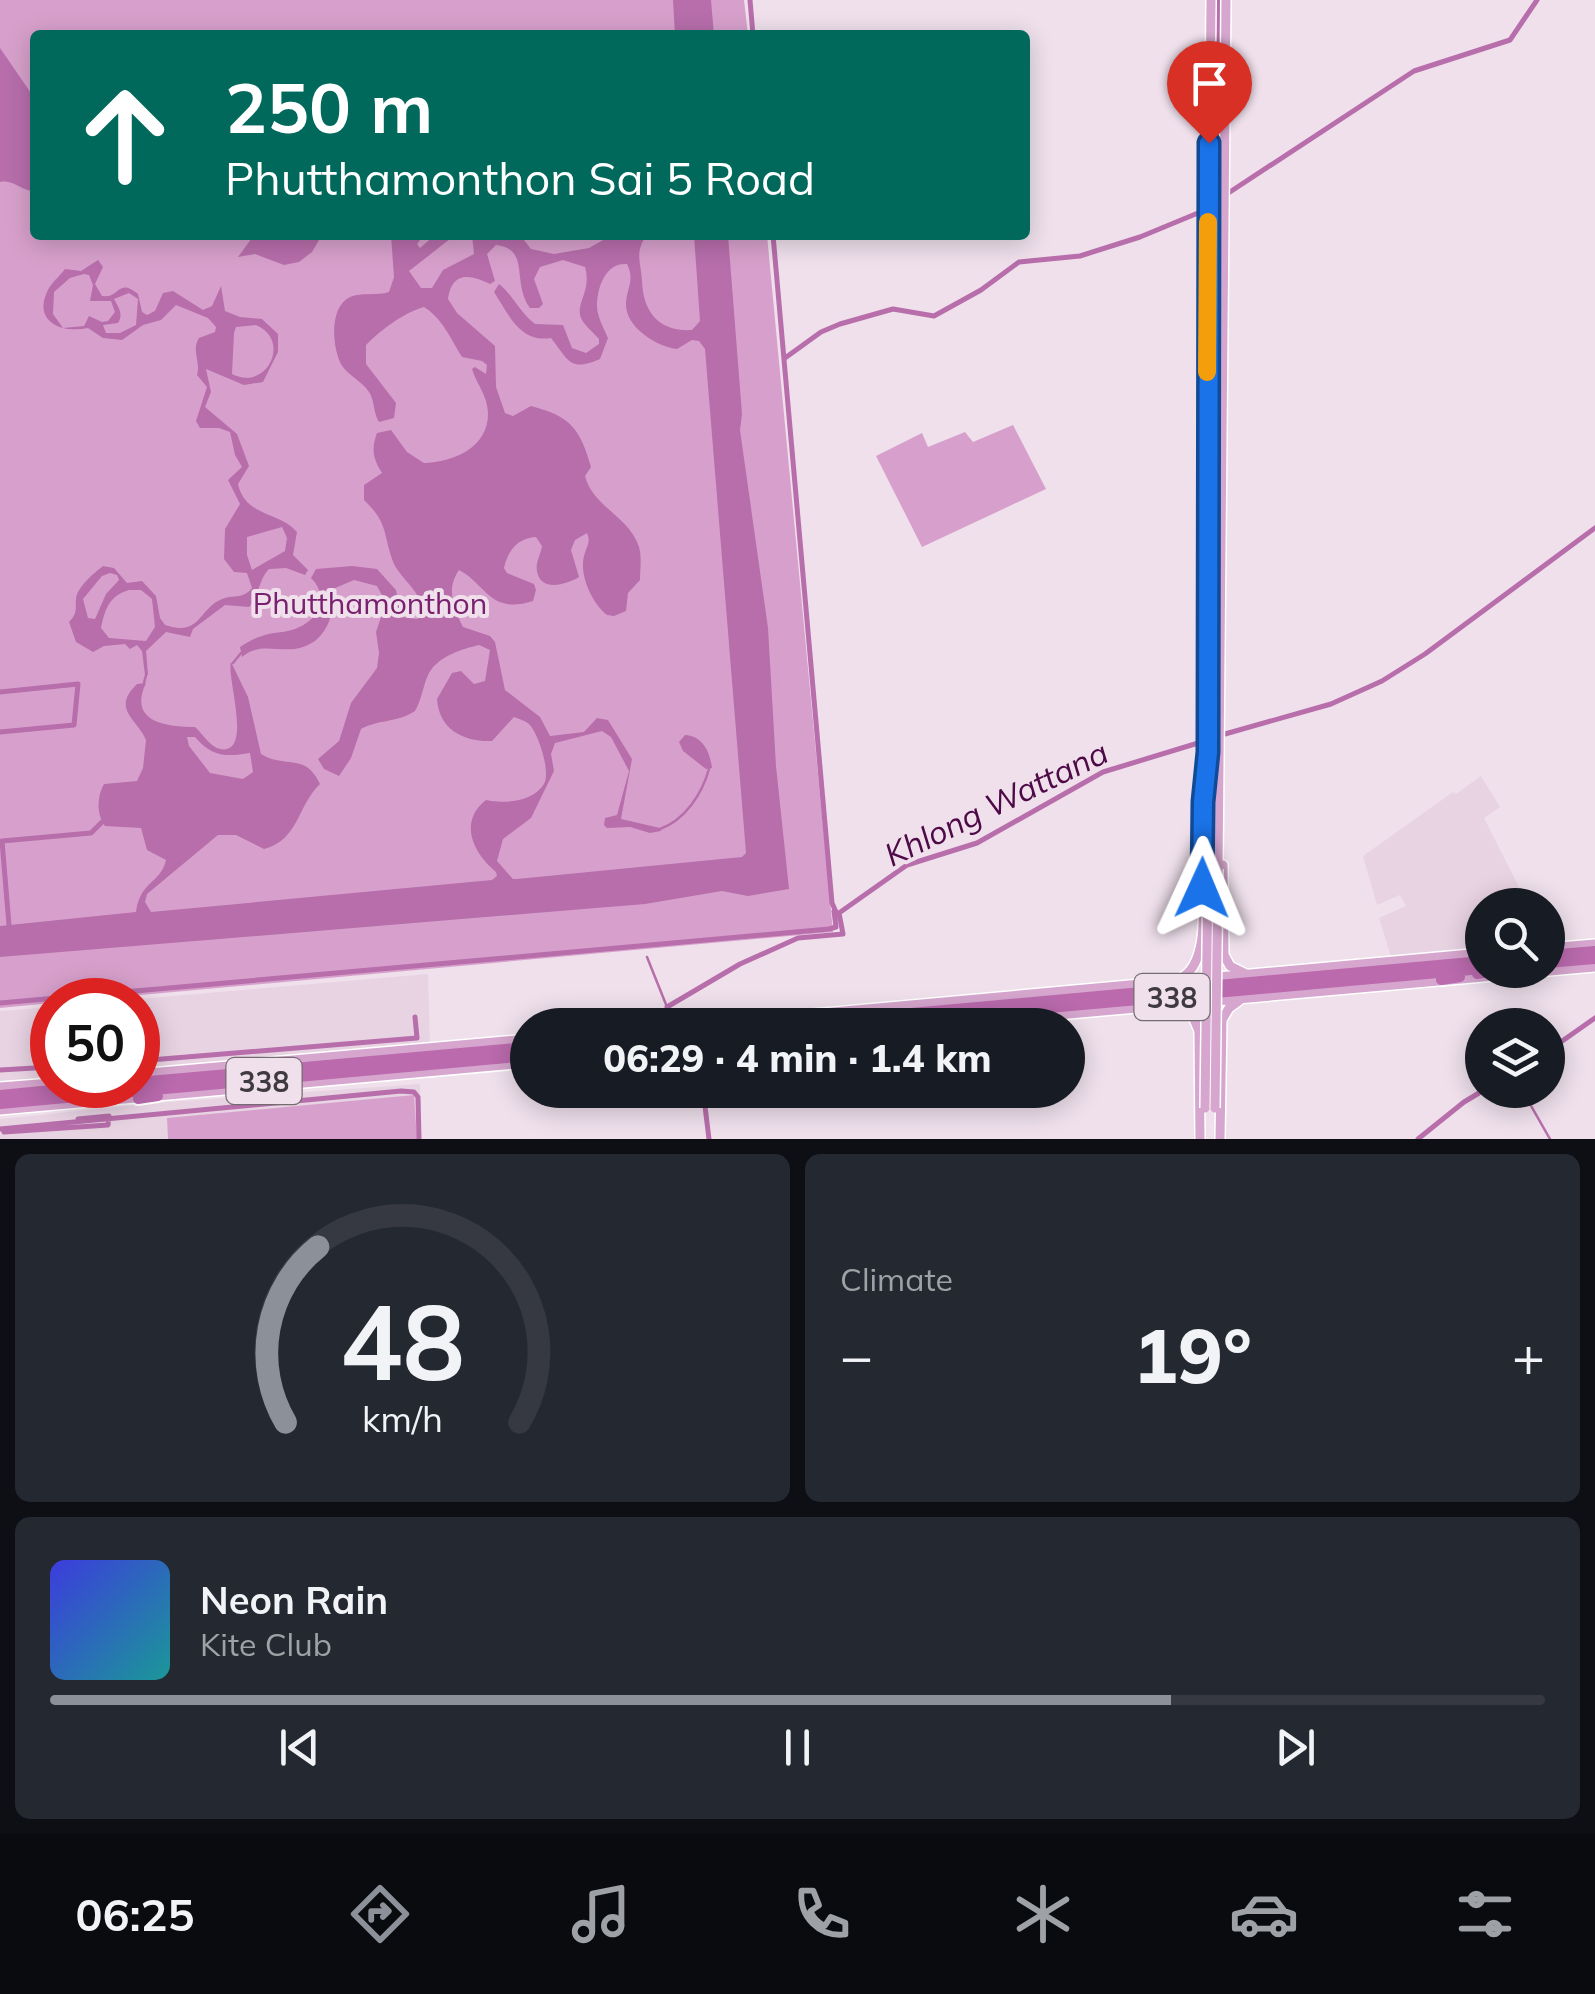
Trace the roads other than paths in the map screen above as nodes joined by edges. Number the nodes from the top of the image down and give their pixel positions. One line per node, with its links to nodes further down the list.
1 (1211, 0): 3 (main road)
2 (1226, 0): 4 (main road)
3 (1210, 102): 4 (main road); 6 (main road)
4 (1224, 102): 5 (main road)
5 (1222, 455): 6 (main road); 7 (main road)
6 (1207, 456): 8 (main road)
7 (1221, 742): 9 (main road); 11 (main road)
8 (1208, 745): 9 (main road); 10 (main road)
9 (1213, 869): 49 (main road, bridge)
10 (1201, 930): 11 (main road); 24 (main road)
11 (1223, 933): 21 (main road)
12 (1595, 947): 13 (highway)
13 (1565, 950)
14 (1449, 957): 15 (highway); 21 (main road, 338)
15 (1465, 957)
16 (1465, 959): 30 (highway, 338)
17 (1595, 959): 18 (highway)
18 (1565, 962)
19 (1595, 967): 23 (main road, 338)
20 (1465, 970): 31 (highway, 338)
21 (1250, 975): 24 (main road, 338)
22 (1465, 976): 23 (highway)
23 (1441, 980): 26 (main road, 338)
24 (1172, 981): 25 (main road, 338)
25 (1017, 995): 28 (main road, 338); 29 (highway)
26 (1242, 998): 27 (main road, 338); 35 (main road)
27 (1173, 1004): 32 (main road, 338); 34 (main road)
28 (875, 1008)
29 (961, 1008)
30 (998, 1008)
31 (1015, 1008)
32 (1085, 1012)
33 (510, 1041): 39 (main road, 338)
34 (1200, 1043): 35 (main road); 50 (main road)
35 (1222, 1046): 51 (main road)
36 (510, 1049): 40 (highway, 338)
37 (510, 1061): 41 (highway, 338)
38 (510, 1062): 46 (main road, 338)
39 (160, 1078)
40 (160, 1078)
41 (238, 1083): 45 (highway); 48 (highway, 338)
42 (30, 1086): 44 (main road)
43 (30, 1089): 44 (highway)
44 (0, 1091)
45 (160, 1096)
46 (160, 1098)
47 (30, 1105): 48 (main road, 338)
48 (0, 1107)
49 (1210, 1108): 50 (main road); 51 (main road)
50 (1202, 1139)
51 (1218, 1139)

